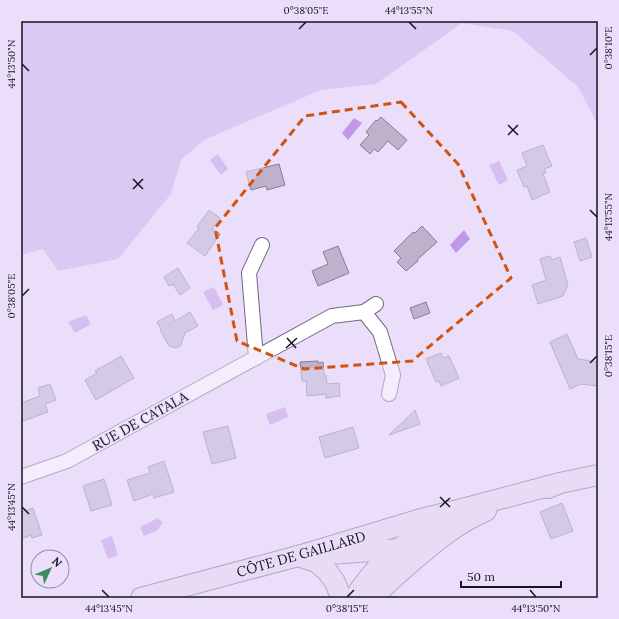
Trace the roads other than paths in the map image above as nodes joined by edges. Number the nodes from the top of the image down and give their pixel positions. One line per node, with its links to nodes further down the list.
1 (262, 245): 4 (street)
2 (376, 304): 3 (street)
3 (364, 312): 4 (street, RUE DE CATALA); 5 (street)
4 (256, 358): 7 (street, RUE DE CATALA)
5 (389, 394)
6 (598, 475): 8 (street)
7 (21, 477)
8 (560, 484): 9 (street, CÔTE DE GAILLARD); 11 (street)
9 (462, 509): 10 (street, CÔTE DE GAILLARD); 12 (street)
10 (367, 535): 12 (street); 13 (street, CÔTE DE GAILLARD)
11 (434, 543): 12 (street); 14 (street)
12 (390, 553): 13 (street); 14 (street); 17 (street)
13 (298, 556): 15 (street, CÔTE DE GAILLARD); 16 (street)
14 (389, 582): 18 (street)
15 (141, 598)
16 (341, 598)
17 (354, 598)
18 (373, 598)

